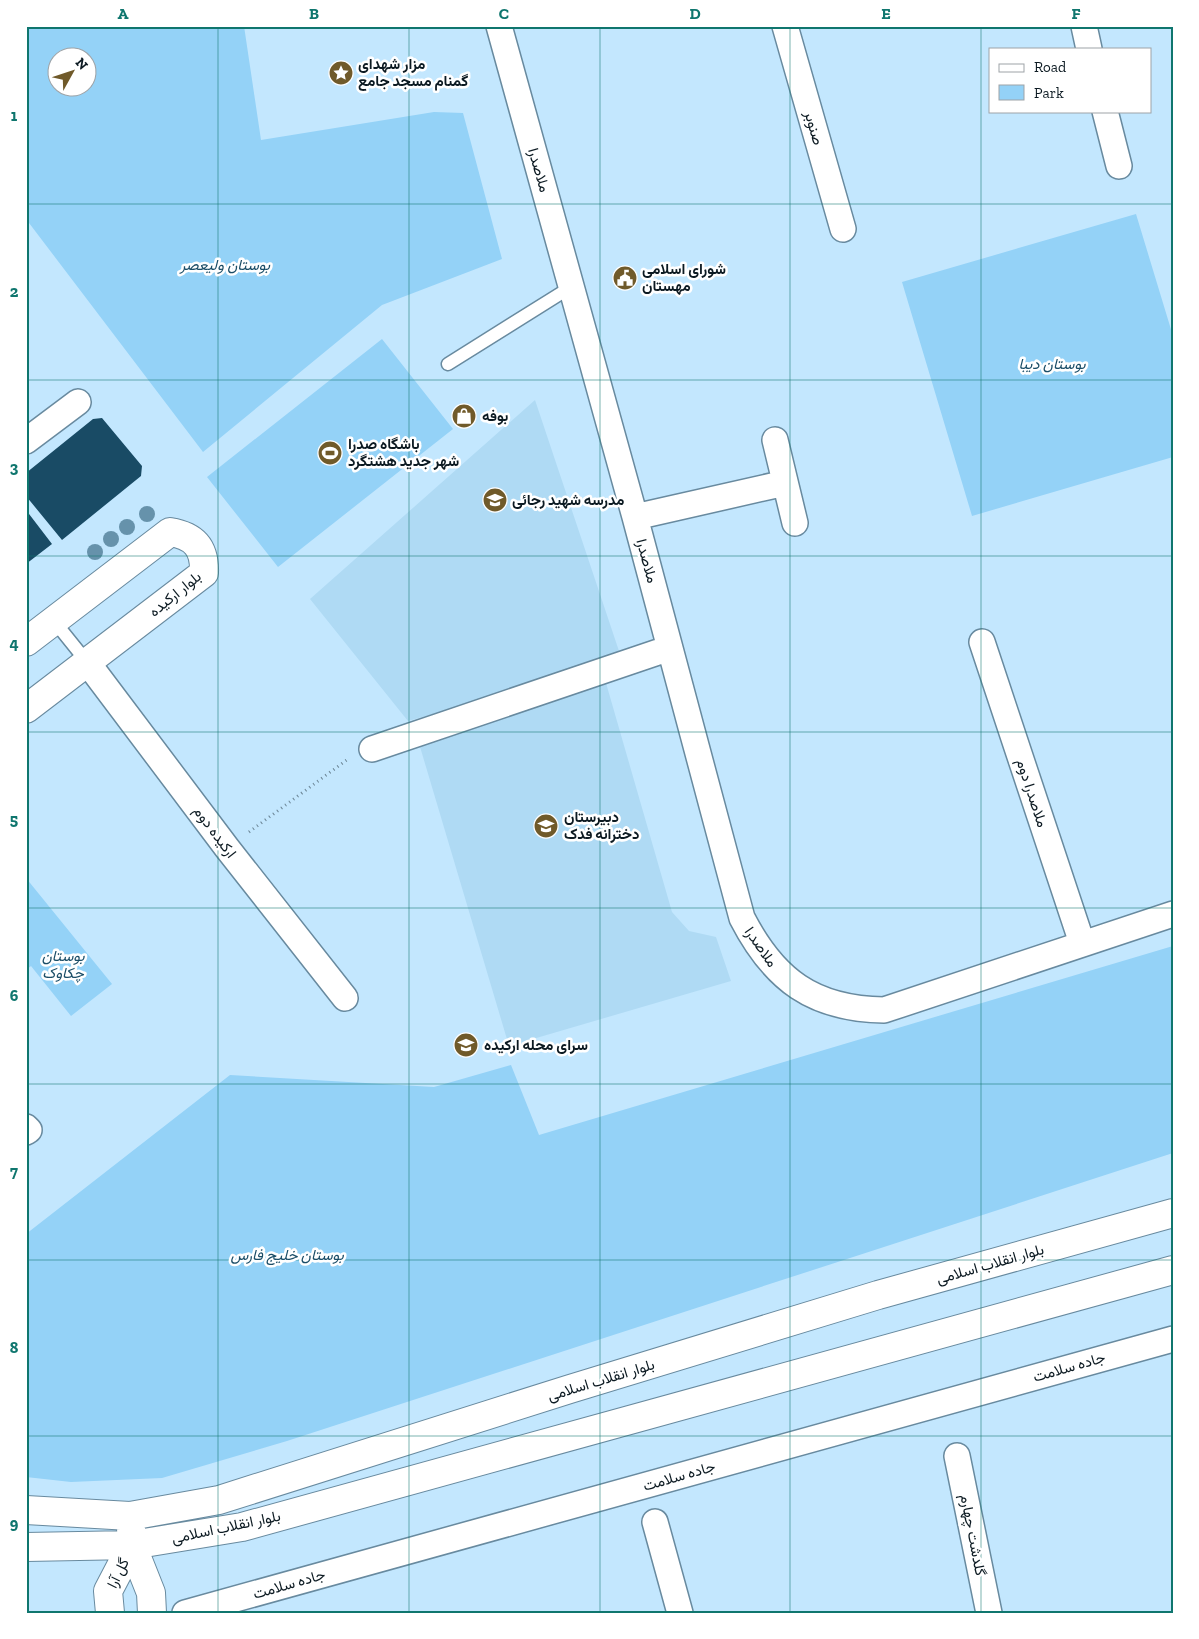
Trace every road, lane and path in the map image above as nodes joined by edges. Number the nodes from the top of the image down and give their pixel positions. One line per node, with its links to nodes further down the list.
1 (498, 26): 8 (street, ملاصدرا)
2 (786, 26): 7 (street, صنوبر)
3 (1084, 26): 4 (street)
4 (1089, 48)
5 (1105, 112): 6 (street)
6 (1119, 166)
7 (843, 229)
8 (571, 287): 9 (lane); 14 (street, ملاصدرا)
9 (448, 364)
10 (78, 402): 12 (street)
11 (775, 440): 13 (street)
12 (26, 442)
13 (785, 483): 14 (street); 15 (street)
14 (635, 517): 19 (street, ملاصدرا)
15 (796, 523)
16 (54, 621): 17 (street, بلوار ارکیده); 20 (lane); 20 (street, بلوار ارکیده)
17 (26, 642)
18 (982, 642): 25 (street, ملاصدرا دوم)
19 (670, 648): 22 (street); 25 (street, ملاصدرا)
20 (87, 662): 21 (street, بلوار ارکیده); 23 (street, ارکیده دوم)
21 (26, 709)
22 (372, 749): 23 (path)
23 (227, 848): 26 (street, ارکیده دوم)
24 (1173, 914): 25 (street, ملاصدرا)
25 (1082, 943)
26 (345, 998)
27 (26, 1127): 28 (street)
28 (26, 1132)
29 (1173, 1212): 34 (street, بلوار انقلاب اسلامی)
30 (1173, 1270): 36 (street, بلوار انقلاب اسلامی)
31 (1173, 1339): 40 (street, جاده سلامت)
32 (958, 1456): 42 (street, گلدشت چهارم)
33 (26, 1510): 34 (street, بلوار انقلاب اسلامی)
34 (130, 1516): 36 (street)
35 (655, 1522): 41 (street)
36 (132, 1545): 37 (street, بلوار انقلاب اسلامی); 38 (street, گل آرا); 39 (street, گل آرا)
37 (26, 1547)
38 (110, 1613)
39 (152, 1613)
40 (185, 1613)
41 (680, 1613)
42 (989, 1613)

